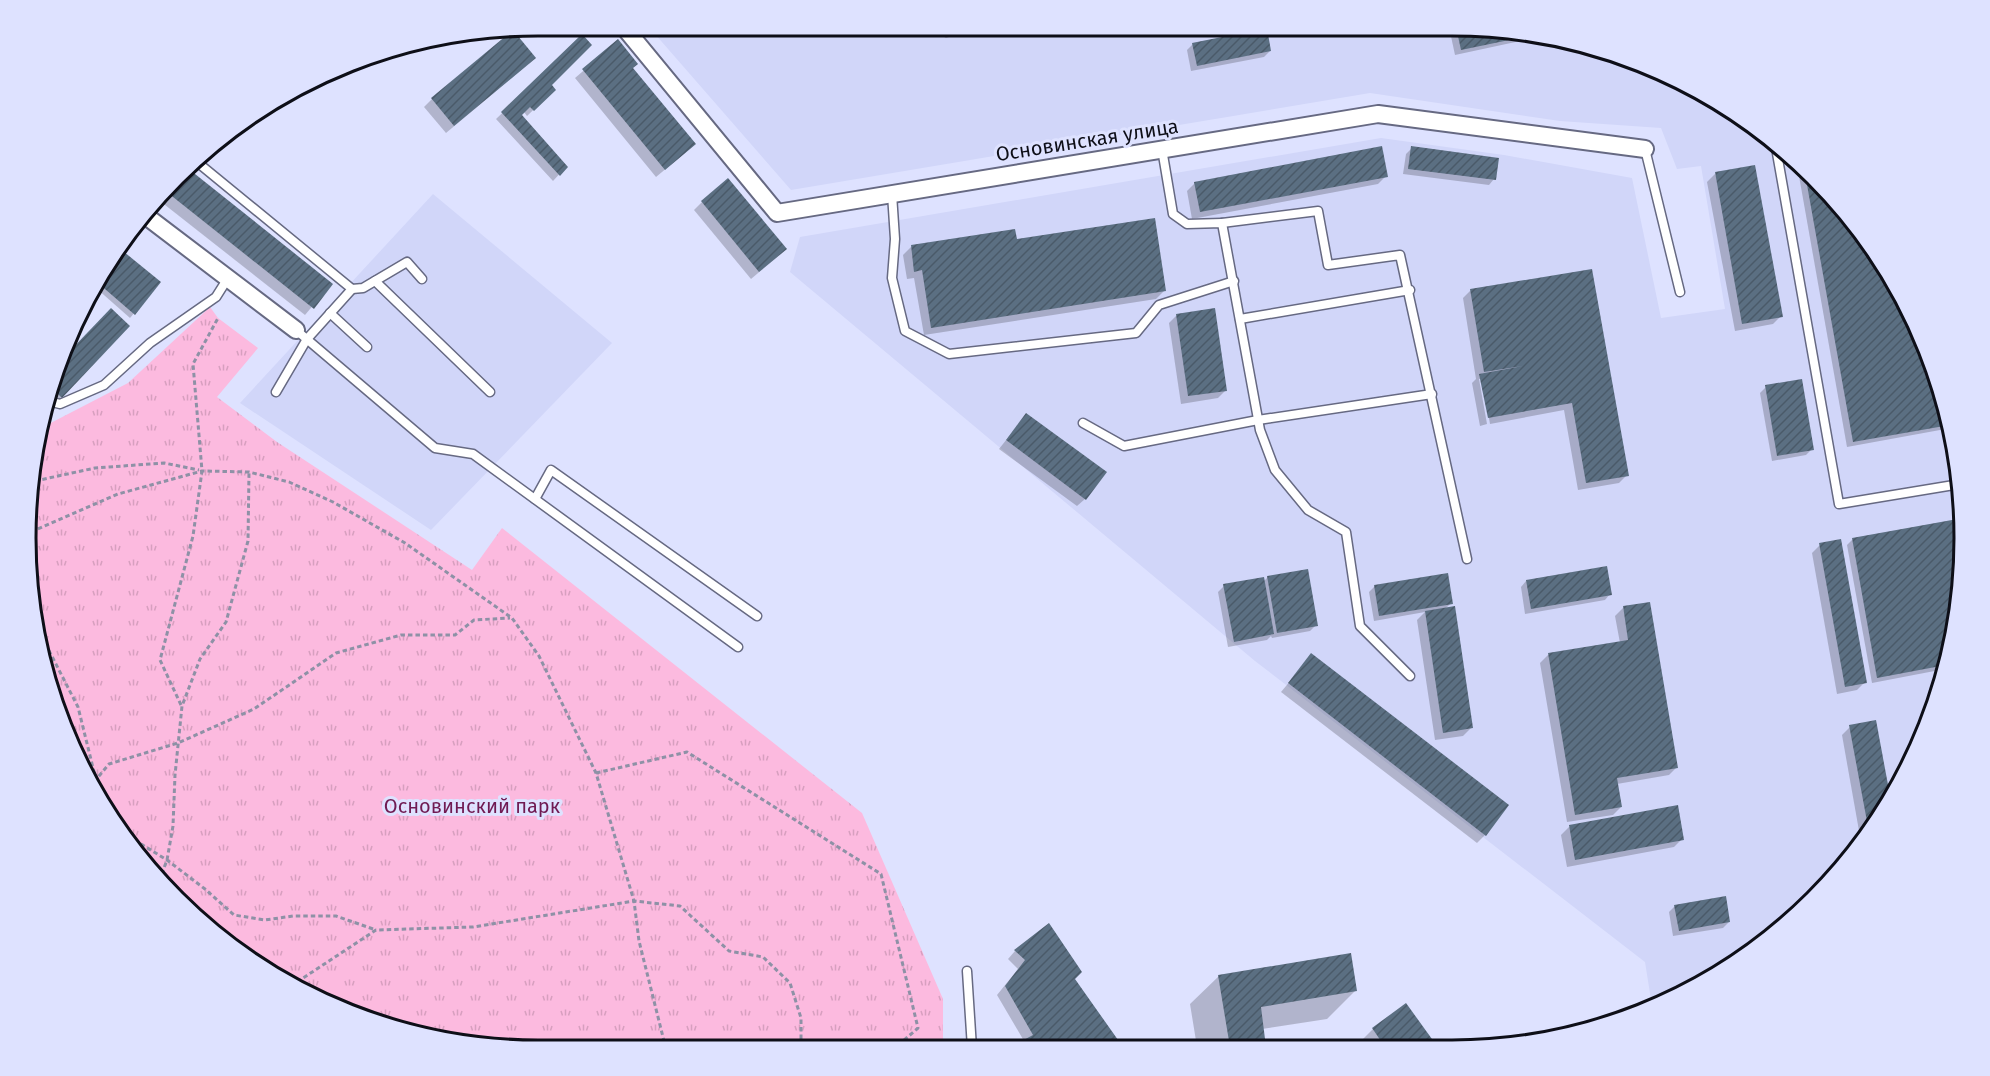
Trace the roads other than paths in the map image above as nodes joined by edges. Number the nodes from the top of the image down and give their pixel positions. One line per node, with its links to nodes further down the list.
1 (631, 36): 6 (street, Основинская улица)
2 (1162, 149): 3 (street, Основинская улица); 6 (street, Основинская улица); 8 (lane)
3 (1645, 150): 15 (lane)
4 (1778, 156): 26 (lane)
5 (202, 166): 13 (lane)
6 (892, 194): 12 (lane)
7 (151, 219): 9 (street)
8 (1222, 223): 12 (lane); 14 (lane)
9 (228, 278): 18 (street); 23 (lane)
10 (422, 279): 11 (lane)
11 (375, 281): 13 (lane); 21 (lane)
12 (1234, 281): 17 (lane)
13 (352, 289): 16 (lane)
14 (1410, 290): 17 (lane); 22 (lane)
15 (1680, 292)
16 (330, 313): 18 (lane); 19 (lane)
17 (1240, 319): 24 (lane)
18 (301, 335): 20 (lane); 27 (lane)
19 (367, 347)
20 (276, 392)
21 (490, 392)
22 (1432, 394): 24 (lane); 28 (lane)
23 (55, 403)
24 (1258, 420): 25 (lane); 31 (lane)
25 (1083, 423)
26 (1951, 485)
27 (535, 499): 29 (lane); 30 (lane)
28 (1467, 559)
29 (757, 616)
30 (738, 647)
31 (1410, 676)
32 (967, 971): 33 (lane)
33 (971, 1040)

